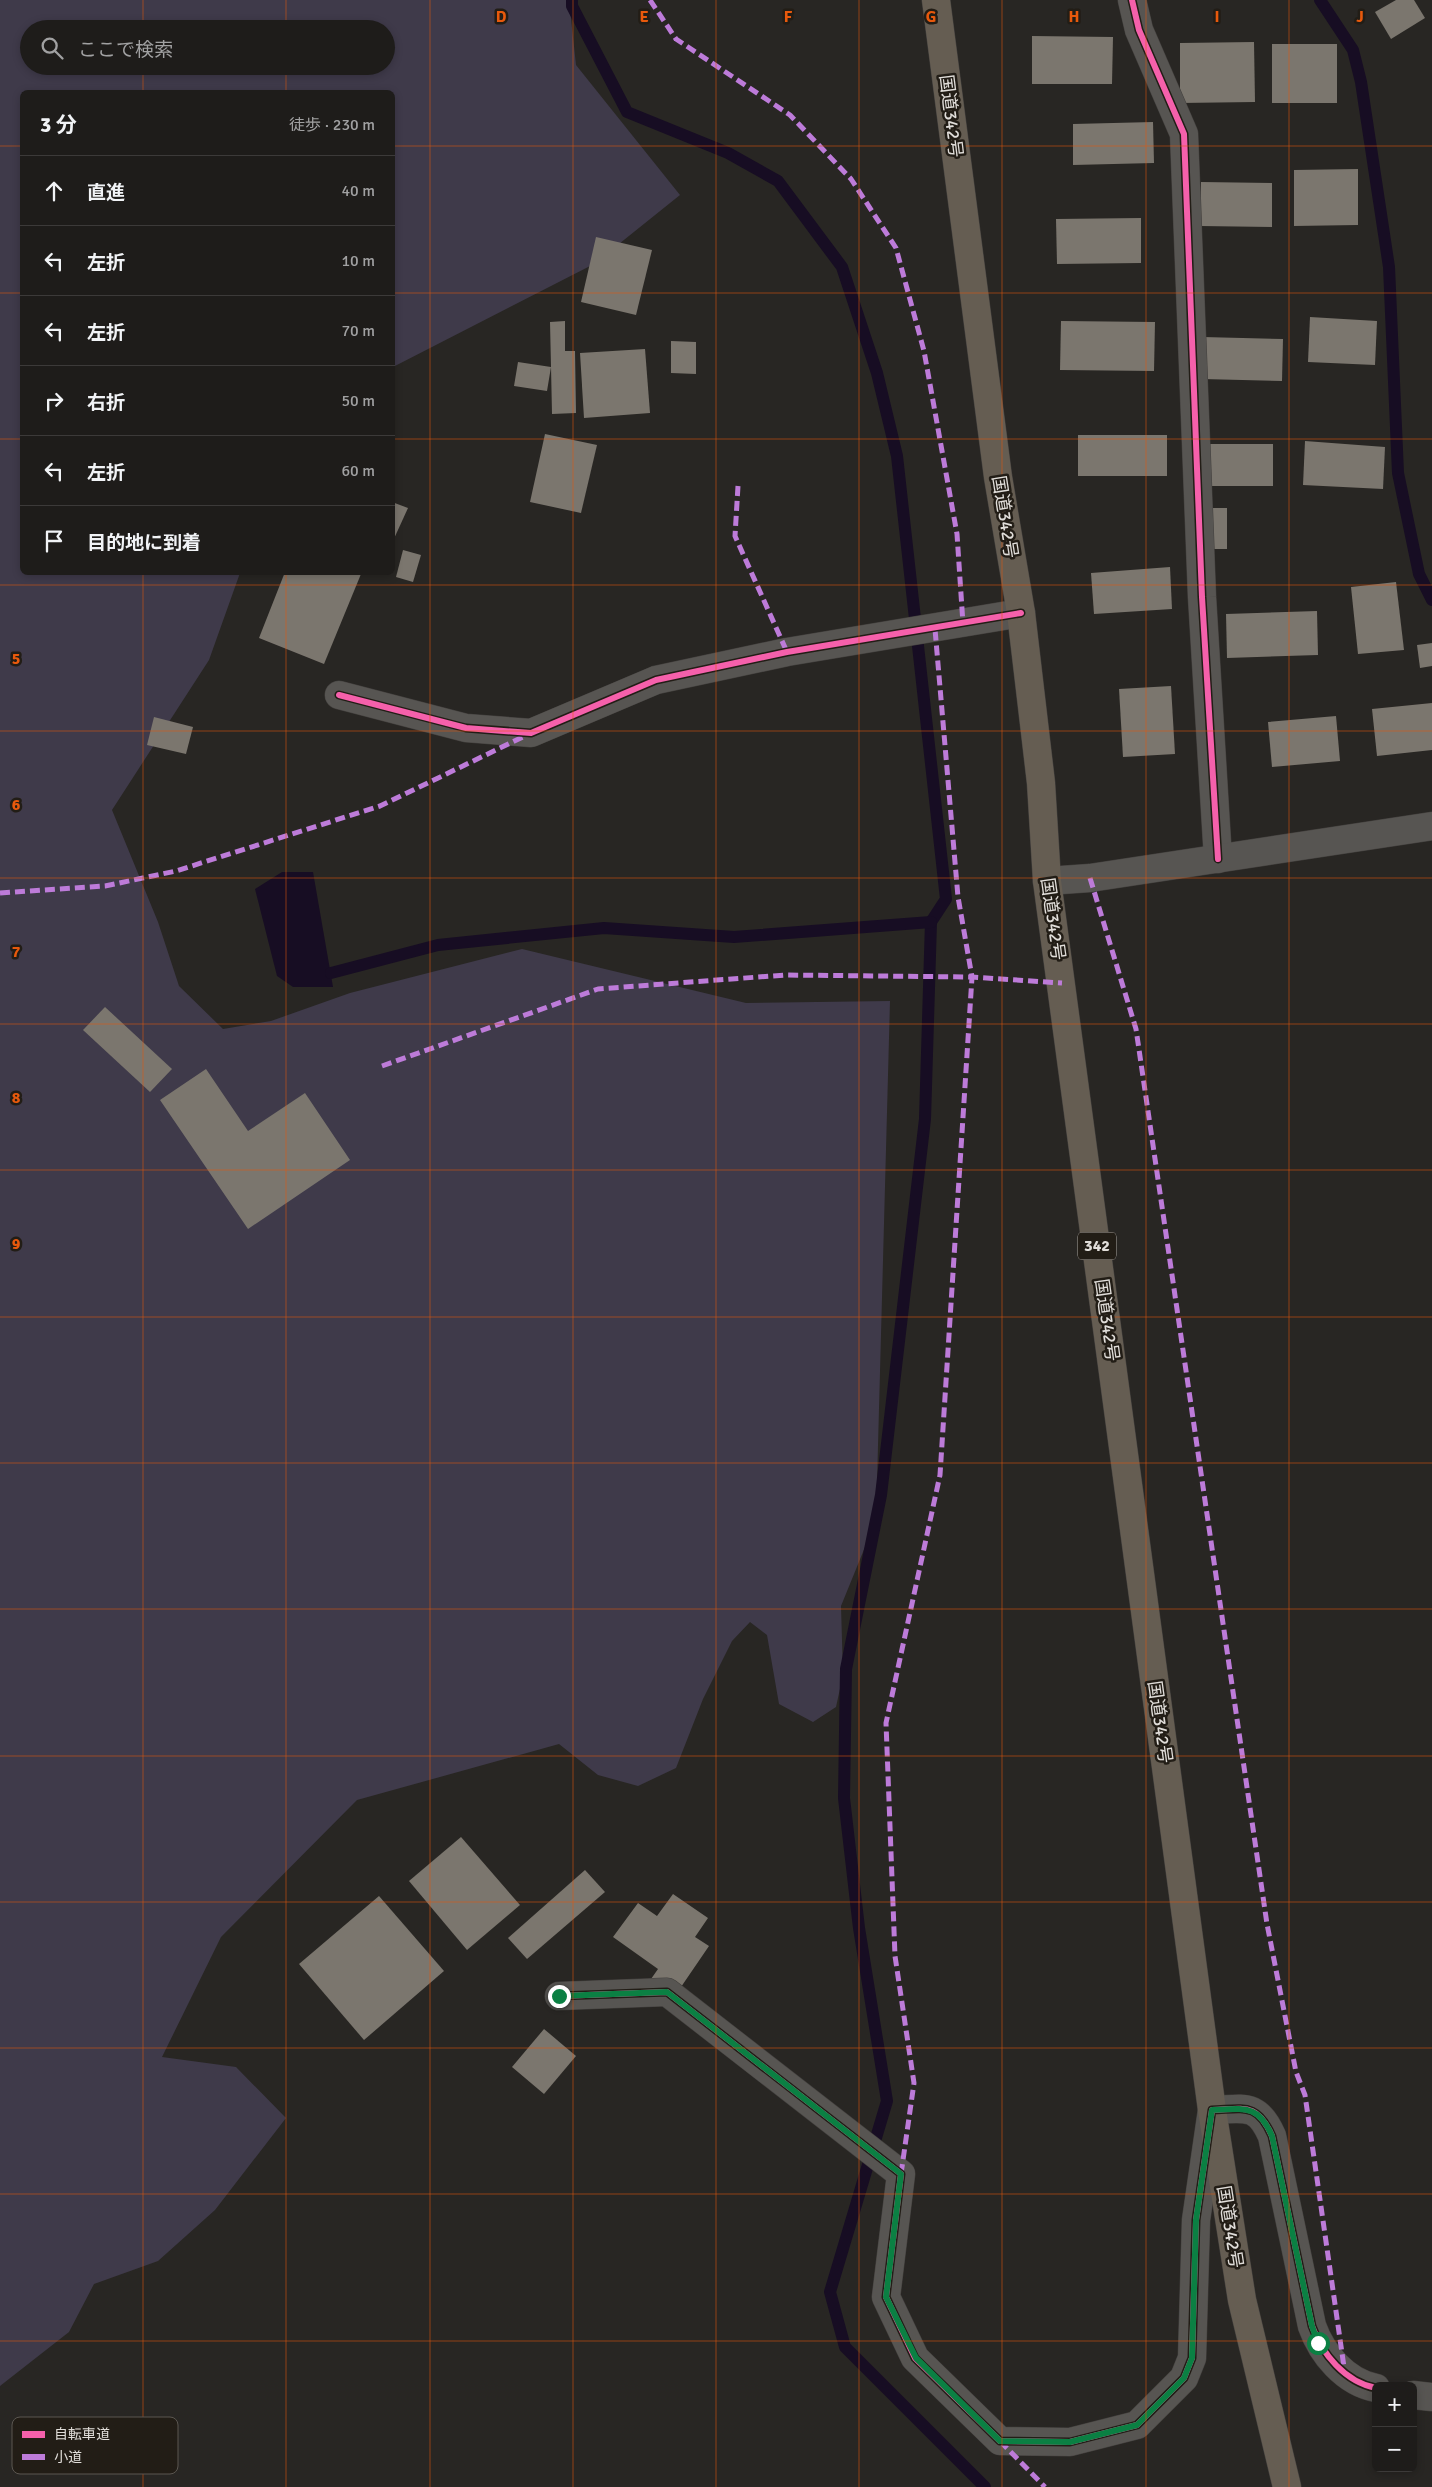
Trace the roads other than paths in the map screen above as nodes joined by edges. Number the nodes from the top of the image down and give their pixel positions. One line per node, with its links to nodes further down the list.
1 (936, 0): 3 (highway, 国道342号 / 342)
2 (1132, 0): 6 (street)
3 (1021, 614): 4 (street); 7 (highway, 国道342号 / 342)
4 (339, 696)
5 (1432, 826): 6 (street)
6 (1218, 859): 7 (street)
7 (1047, 881): 9 (highway, 国道342号 / 342)
8 (559, 1996): 9 (street)
9 (1212, 2110): 10 (street); 13 (highway, 国道342号 / 342)
10 (1372, 2388)
11 (1417, 2395): 12 (street)
12 (1432, 2397)
13 (1287, 2487)

